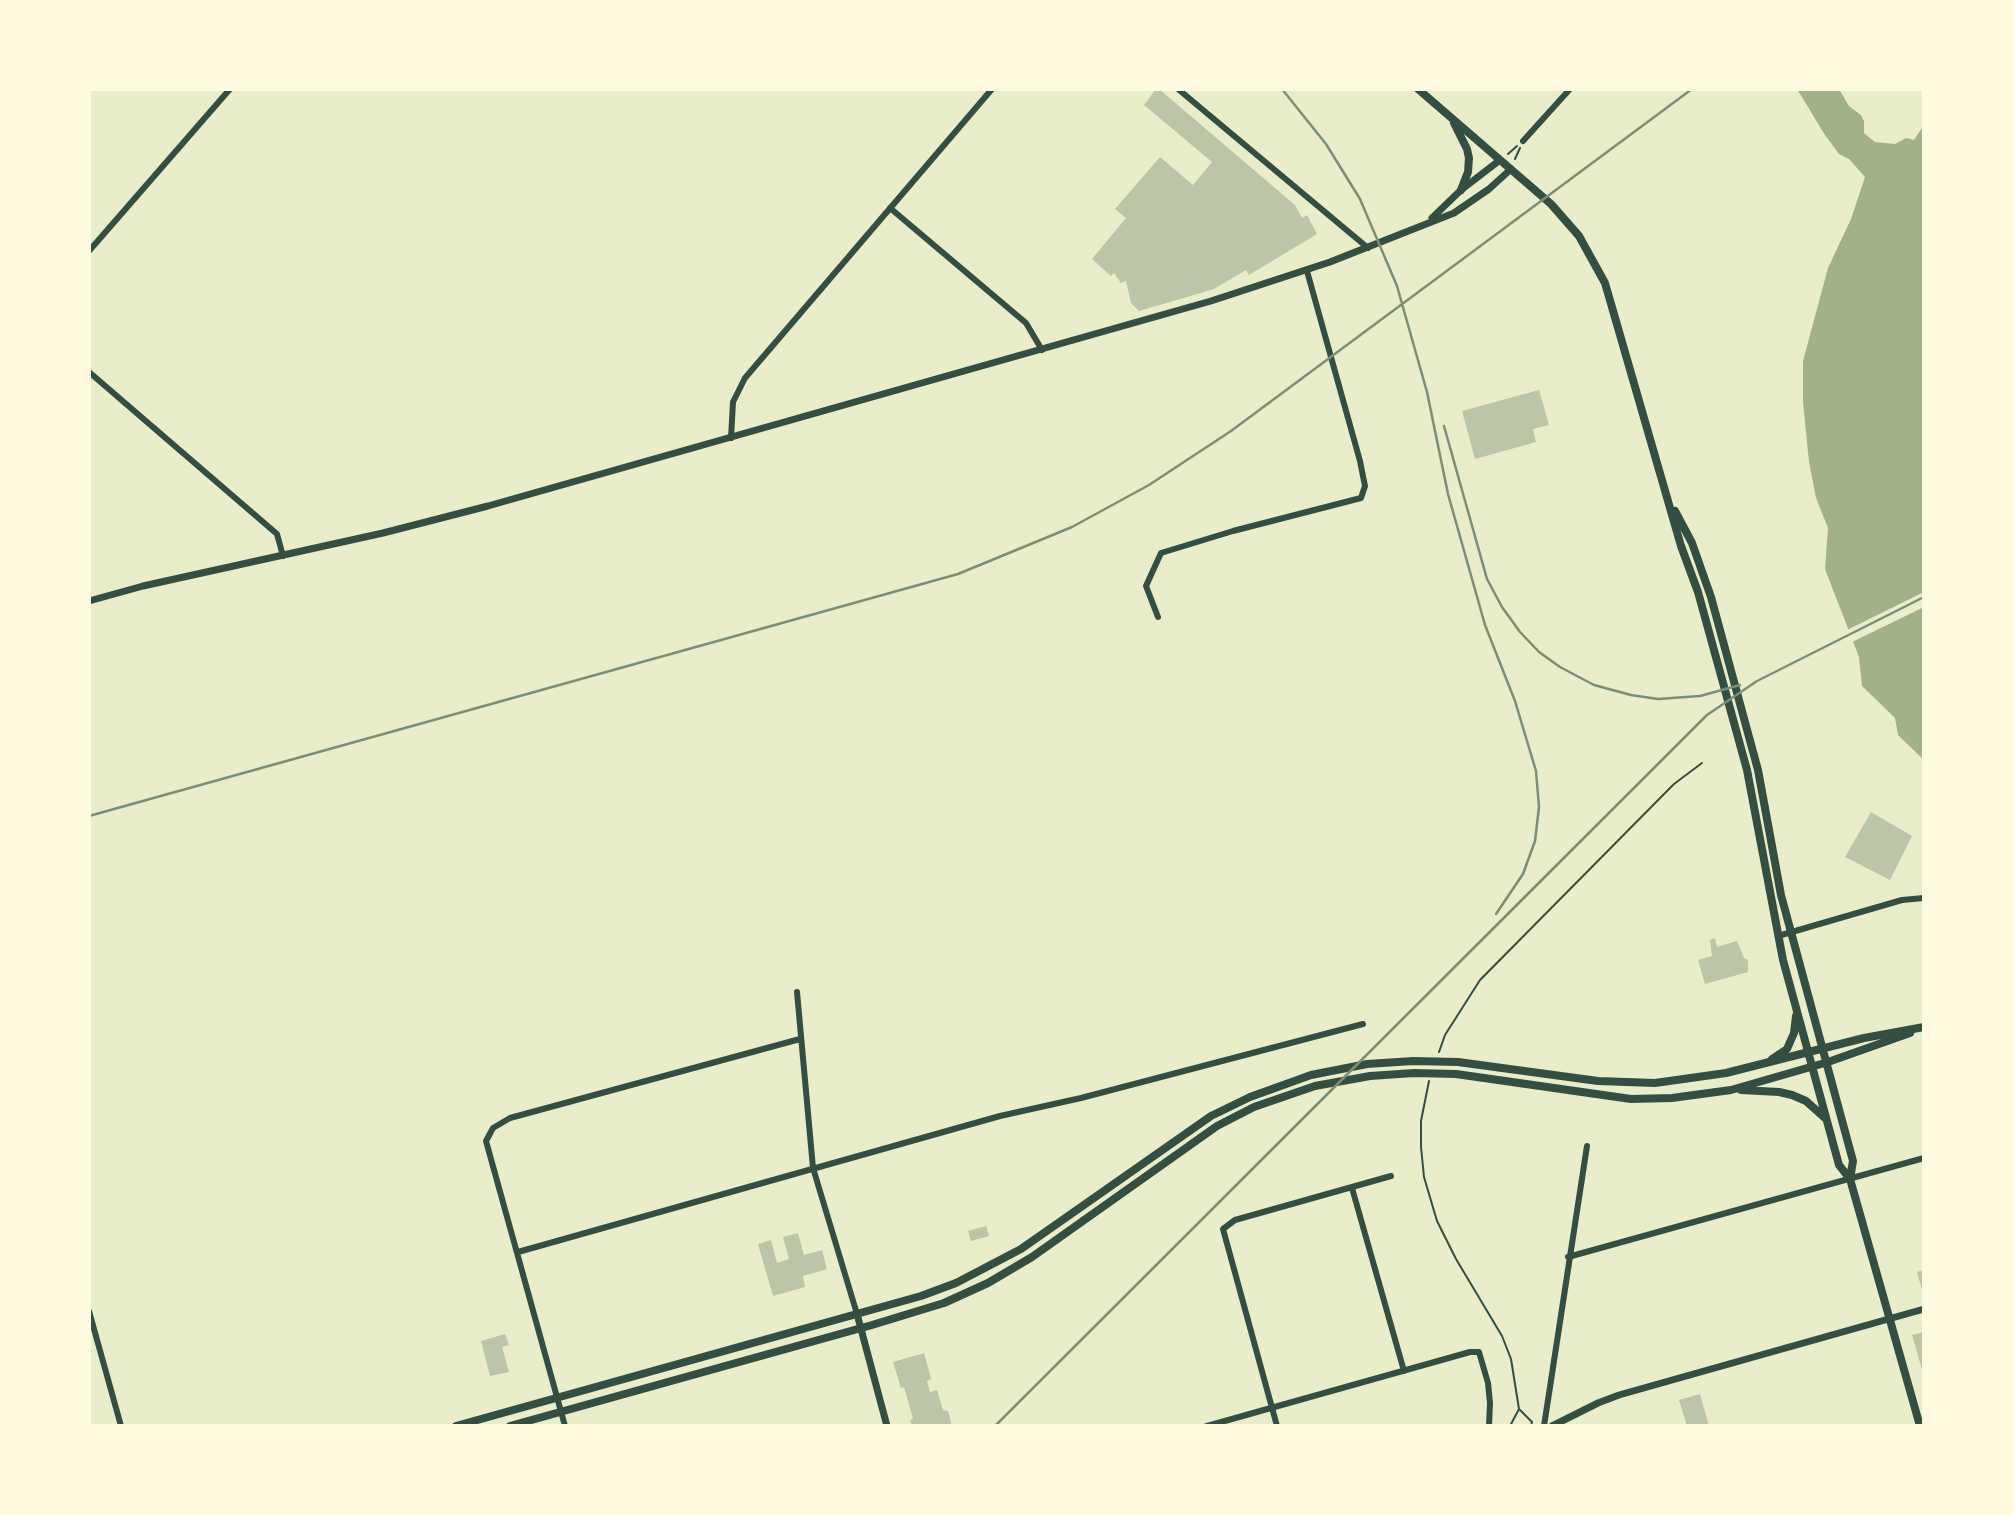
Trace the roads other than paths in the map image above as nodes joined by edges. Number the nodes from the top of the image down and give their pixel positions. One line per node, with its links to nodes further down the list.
1 (230, 89): 14 (street)
2 (992, 89): 11 (street)
3 (1178, 89): 13 (street)
4 (1418, 89): 6 (main road)
5 (1570, 89): 7 (street)
6 (1451, 117): 8 (main road); 10 (main road)
7 (1523, 141)
8 (1500, 160): 9 (main road); 10 (street)
9 (1511, 169): 12 (street); 19 (main road)
10 (1461, 190): 12 (street)
11 (890, 208): 16 (street); 18 (street)
12 (1429, 221): 13 (street)
13 (1368, 248): 15 (street)
14 (89, 251)
15 (1307, 271): 16 (street); 22 (street)
16 (1042, 350): 18 (street)
17 (89, 372): 20 (street)
18 (731, 438): 20 (street)
19 (1668, 500): 24 (main road); 25 (main road)
20 (283, 556): 21 (street)
21 (89, 601)
22 (1158, 617)
23 (1924, 898): 24 (street)
24 (1790, 933): 25 (street); 31 (main road)
25 (1778, 936): 27 (main road)
26 (797, 992): 30 (street)
27 (1797, 1009): 32 (main road); 34 (main road)
28 (1363, 1024): 40 (street)
29 (1924, 1028): 31 (main road); 33 (main road)
30 (800, 1040): 40 (street); 44 (street)
31 (1824, 1048): 32 (main road); 33 (main road)
32 (1808, 1052): 34 (main road); 35 (main road)
33 (1828, 1062): 35 (main road); 42 (main road)
34 (1763, 1065): 48 (main road)
35 (1812, 1067): 36 (main road); 37 (main road)
36 (1731, 1090): 37 (main road); 50 (main road)
37 (1827, 1120): 42 (main road)
38 (1587, 1146): 45 (street)
39 (1924, 1158): 42 (street)
40 (813, 1168): 44 (street); 48 (street)
41 (1391, 1176): 43 (street)
42 (1850, 1179): 45 (street); 49 (main road)
43 (1352, 1188): 54 (street); 57 (street)
44 (518, 1252): 56 (street)
45 (1568, 1258): 68 (street)
46 (1924, 1309): 49 (street)
47 (89, 1311): 60 (street)
48 (857, 1314): 50 (street); 51 (main road)
49 (1890, 1319): 69 (street); 70 (main road)
50 (861, 1328): 52 (main road); 64 (street)
51 (755, 1342): 52 (main road); 53 (main road)
52 (743, 1360): 55 (main road)
53 (666, 1367): 55 (main road); 56 (main road)
54 (1404, 1371): 57 (street); 67 (street)
55 (668, 1382): 58 (main road)
56 (557, 1397): 58 (street); 59 (main road)
57 (1272, 1408): 65 (street); 66 (street)
58 (561, 1412): 62 (main road); 63 (street)
59 (470, 1424): 61 (main road)
60 (121, 1426)
61 (456, 1426)
62 (510, 1426)
63 (565, 1426)
64 (887, 1426)
65 (1207, 1426)
66 (1277, 1426)
67 (1489, 1426)
68 (1544, 1426)
69 (1552, 1426)
70 (1920, 1426)

